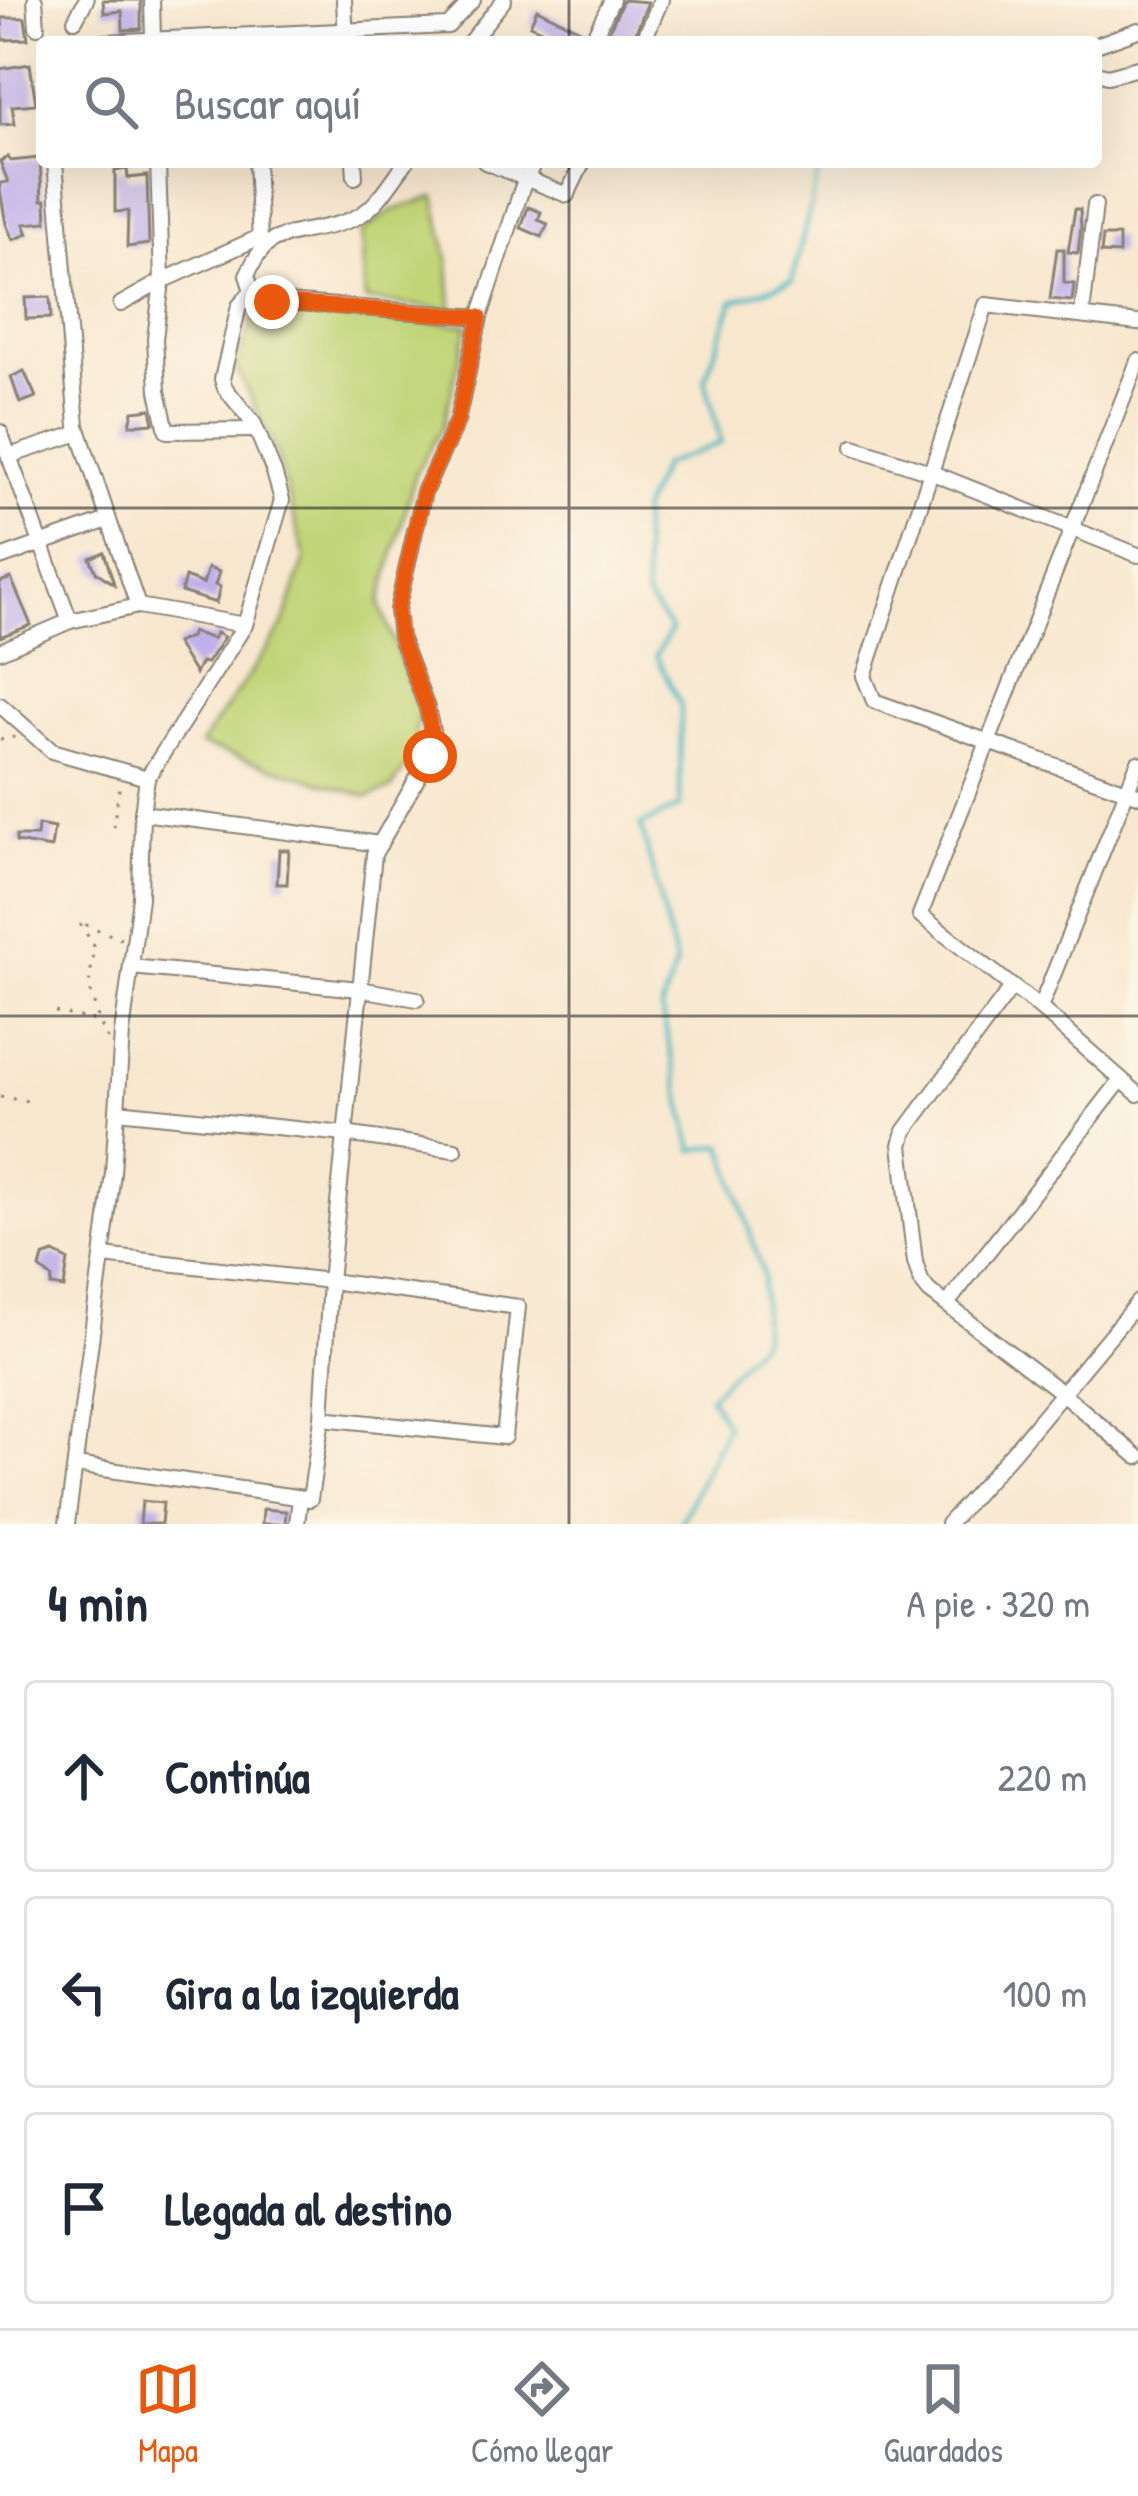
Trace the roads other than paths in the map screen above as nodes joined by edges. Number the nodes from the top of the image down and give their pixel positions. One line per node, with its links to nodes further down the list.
1 (35, 0): 11 (street)
2 (86, 0): 9 (street)
3 (152, 0): 13 (street)
4 (344, 0): 14 (street)
5 (473, 0): 10 (street)
6 (504, 0): 16 (street)
7 (612, 0): 17 (street)
8 (662, 0): 18 (street)
9 (75, 20)
10 (448, 26): 14 (street); 15 (street)
11 (38, 27)
12 (1138, 30): 19 (street)
13 (153, 36)
14 (346, 36)
15 (443, 36)
16 (475, 36)
17 (594, 36)
18 (646, 36)
19 (1102, 43)
20 (1138, 68): 21 (street)
21 (1102, 74)
22 (56, 168): 41 (street)
23 (158, 168): 32 (street)
24 (256, 168): 31 (street)
25 (402, 168): 31 (street)
26 (498, 168): 29 (street)
27 (532, 168): 29 (street)
28 (581, 168): 29 (street)
29 (526, 181): 36 (street)
30 (1095, 205): 35 (street)
31 (260, 245): 32 (street); 33 (street)
32 (162, 281): 34 (street); 39 (street)
33 (252, 291): 36 (street); 39 (street)
34 (121, 304)
35 (1082, 314): 37 (street); 44 (street)
36 (480, 317): 60 (street)
37 (1138, 322)
38 (1138, 361): 46 (street)
39 (256, 430): 52 (street)
40 (0, 432): 43 (street)
41 (79, 433): 43 (street); 45 (street)
42 (854, 447): 44 (street)
43 (9, 456): 47 (street)
44 (929, 472): 46 (street); 55 (street)
45 (108, 520): 47 (street); 50 (street)
46 (1071, 528): 48 (street); 55 (street)
47 (42, 545): 49 (street); 51 (street)
48 (1138, 555)
49 (0, 558)
50 (138, 607): 51 (street); 52 (street)
51 (70, 621): 53 (street)
52 (245, 625): 57 (street)
53 (0, 651)
54 (0, 705): 57 (street)
55 (988, 741): 58 (street); 62 (street)
56 (1138, 763): 58 (street)
57 (147, 778): 59 (street)
58 (1132, 793): 65 (street)
59 (142, 813): 60 (street); 61 (street)
60 (380, 844): 63 (street)
61 (131, 967): 63 (street); 68 (street)
62 (1012, 987): 65 (street); 74 (street)
63 (360, 989): 64 (street); 69 (street)
64 (417, 999)
65 (1040, 1008): 66 (street)
66 (1121, 1080): 67 (street); 74 (street)
67 (1138, 1094)
68 (117, 1111): 69 (street); 71 (street)
69 (345, 1134): 70 (street); 72 (street)
70 (455, 1150)
71 (103, 1256): 72 (street); 78 (street)
72 (330, 1282): 76 (street); 76 (street)
73 (1138, 1302): 75 (street)
74 (946, 1304): 75 (street)
75 (1062, 1393): 77 (street); 82 (street)
76 (322, 1418): 79 (street)
77 (1138, 1457)
78 (76, 1465): 79 (street); 80 (street)
79 (300, 1498): 81 (street)
80 (67, 1524)
81 (297, 1524)
82 (948, 1524)

